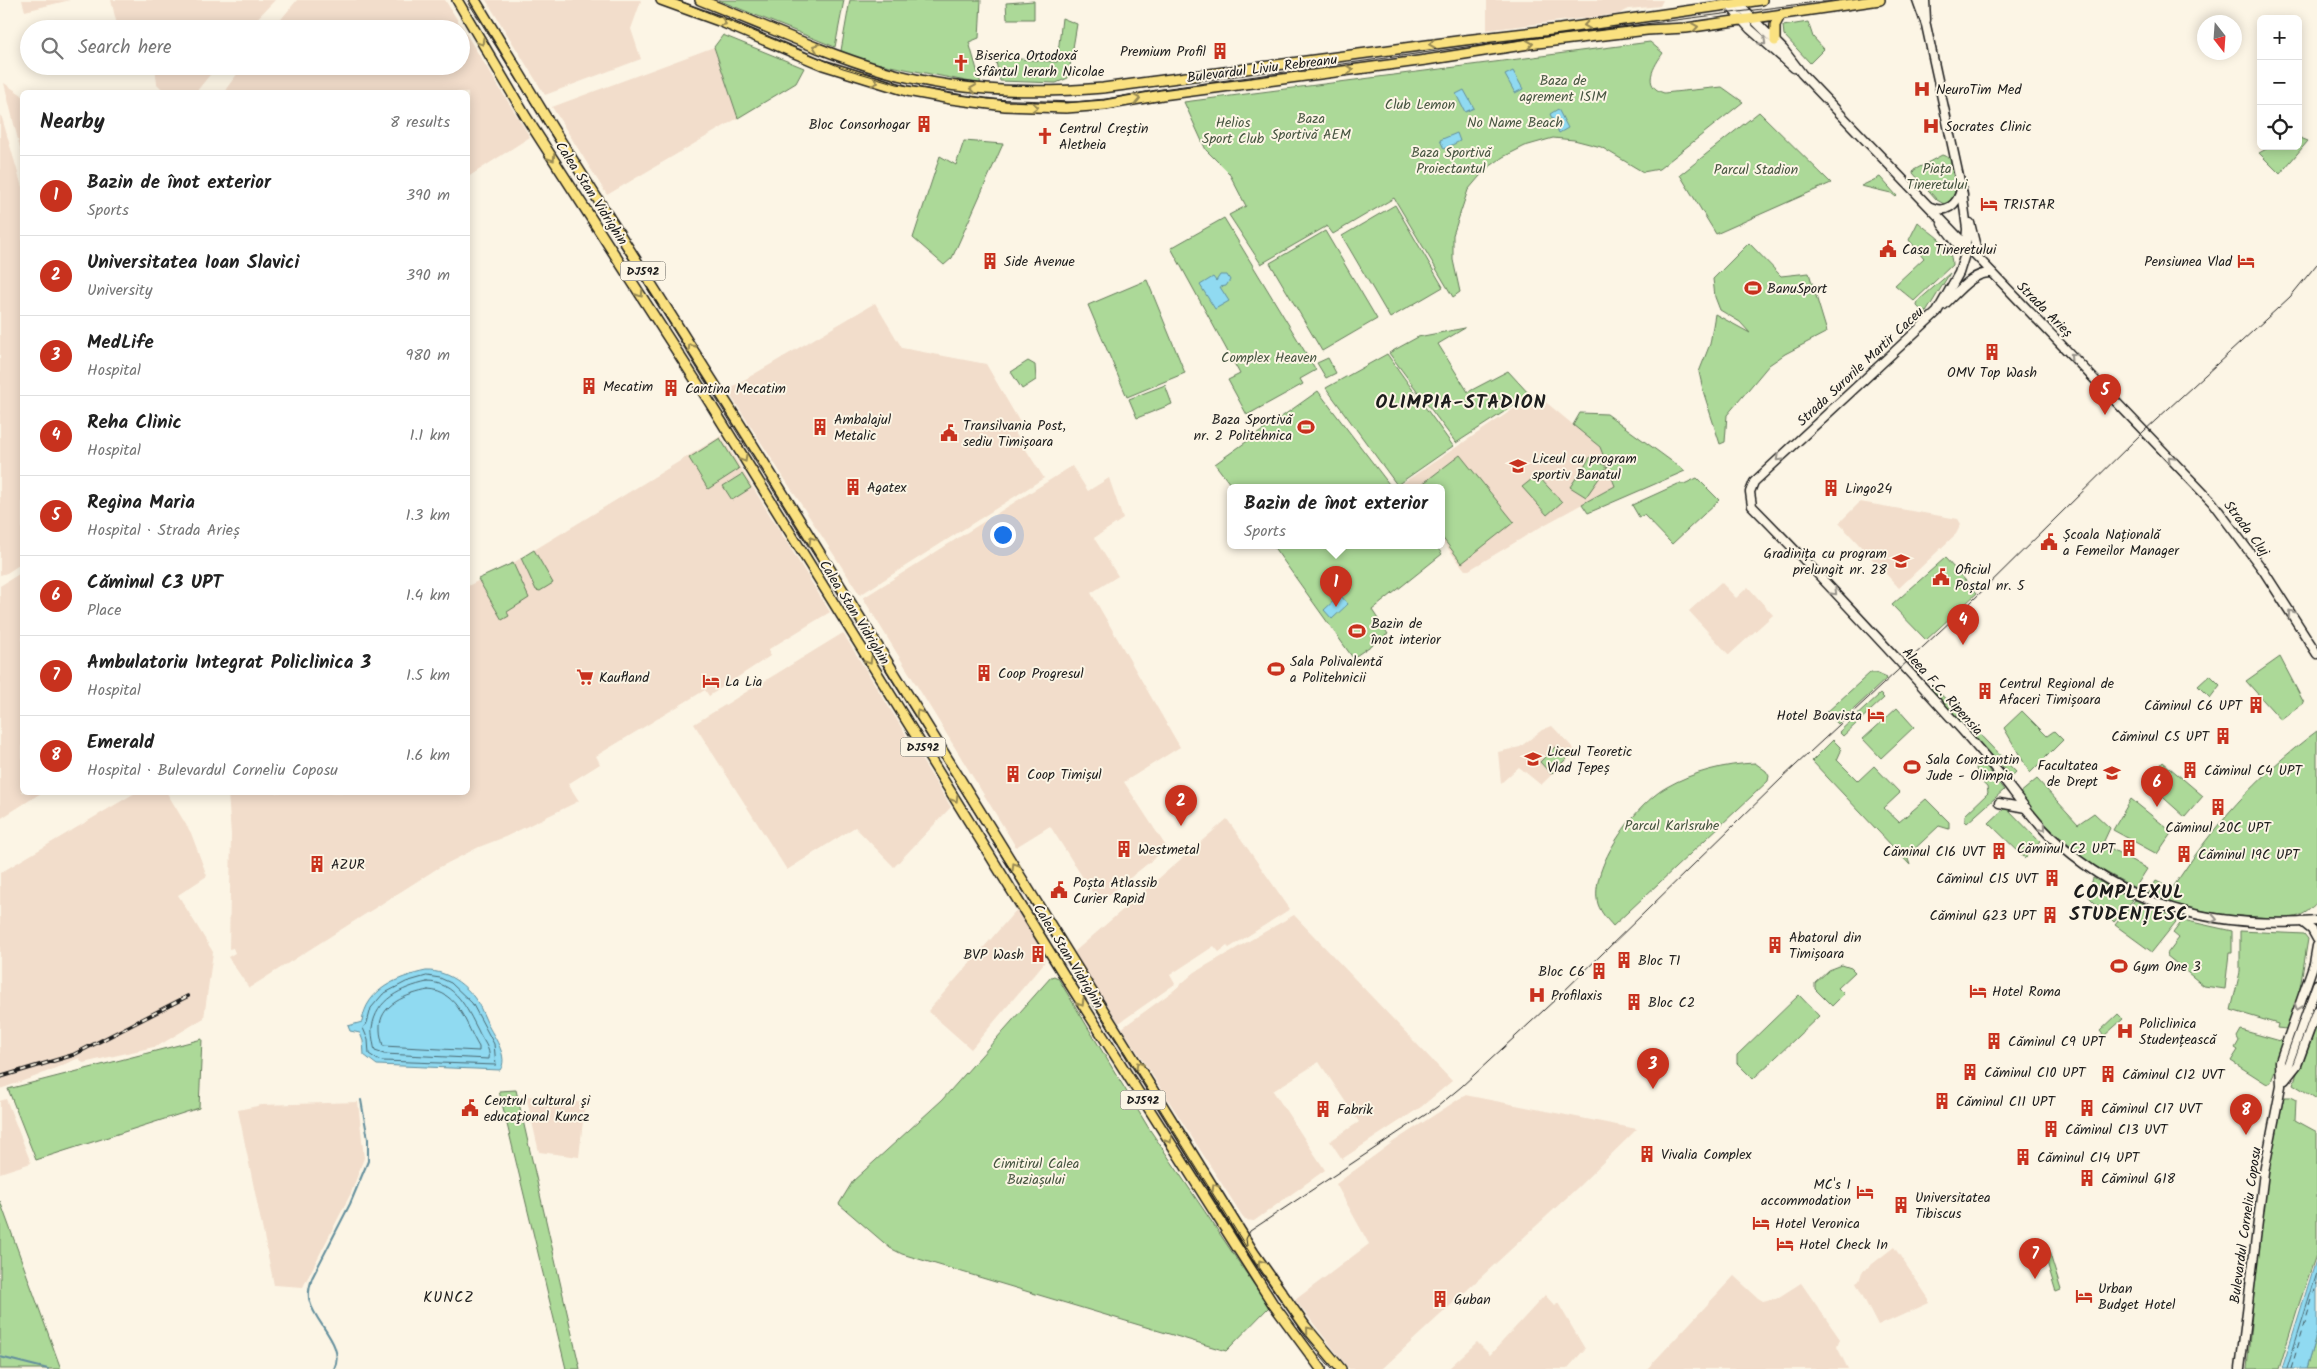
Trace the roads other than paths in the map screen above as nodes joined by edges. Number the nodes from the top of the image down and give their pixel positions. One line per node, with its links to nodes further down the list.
1 (456, 0): 12 (main road, Calea Stan Vidrighin / DJ592, one-way to 12)
2 (475, 0): 38 (main road, Calea Stan Vidrighin / DJ592, one-way to 2)
3 (661, 0): 13 (main road, Bulevardul Liviu Rebreanu, one-way to 13)
4 (700, 0): 9 (main road, Bulevardul Liviu Rebreanu, one-way to 4)
5 (1762, 0): 9 (main road, Bulevardul Liviu Rebreanu)
6 (1880, 0): 10 (main road, Bulevardul Liviu Rebreanu)
7 (1917, 0): 15 (main road)
8 (1925, 0): 15 (main road)
9 (1734, 4): 11 (main road, Strada Arieș); 13 (main road, Strada Arieș)
10 (1781, 14): 11 (main road, Bulevardul Liviu Rebreanu); 16 (main road)
11 (1753, 18): 13 (main road, Bulevardul Liviu Rebreanu); 16 (main road, Strada Arieș)
12 (468, 20)
13 (1742, 20): 17 (main road, Strada Arieș, one-way to 17)
14 (470, 23): 37 (main road, Calea Stan Vidrighin / DJ592, one-way to 37)
15 (1926, 25): 18 (main road)
16 (1775, 41): 17 (main road, Strada Arieș)
17 (1802, 74): 19 (main road, Strada Arieș)
18 (1962, 190): 19 (main road); 20 (main road, Strada Surorile Martir Caceu); 22 (main road)
19 (1929, 206): 20 (main road, Strada Arieș); 21 (main road, Strada Arieș)
20 (1966, 244): 21 (main road, Strada Surorile Martir Caceu); 22 (main road, Strada Arieș)
21 (1965, 254): 24 (main road, Strada Surorile Martir Caceu)
22 (1979, 260): 23 (main road, Strada Arieș)
23 (1992, 273): 24 (main road); 25 (main road, Strada Arieș, one-way to 23)
24 (1937, 312): 26 (main road, Strada Surorile Martir Caceu, one-way to 26)
25 (2142, 430): 27 (main road, Strada Cluj, one-way to 25)
26 (1754, 482): 29 (main road, Aleea F.C. Ripensia, one-way to 29)
27 (2317, 654)
28 (1998, 803): 29 (main road)
29 (2027, 809): 30 (main road, Aleea F.C. Ripensia, one-way to 30)
30 (2302, 922): 31 (main road, Aleea F.C. Ripensia); 32 (main road)
31 (2317, 922)
32 (2317, 940)
33 (2317, 946): 36 (main road, Bulevardul Corneliu Coposu, one-way to 36)
34 (2317, 984): 36 (main road)
35 (2317, 1010): 36 (main road, Bulevardul Corneliu Coposu)
36 (2281, 1086): 39 (main road, Bulevardul Corneliu Coposu)
37 (1321, 1369)
38 (1341, 1369)
39 (2240, 1369)

